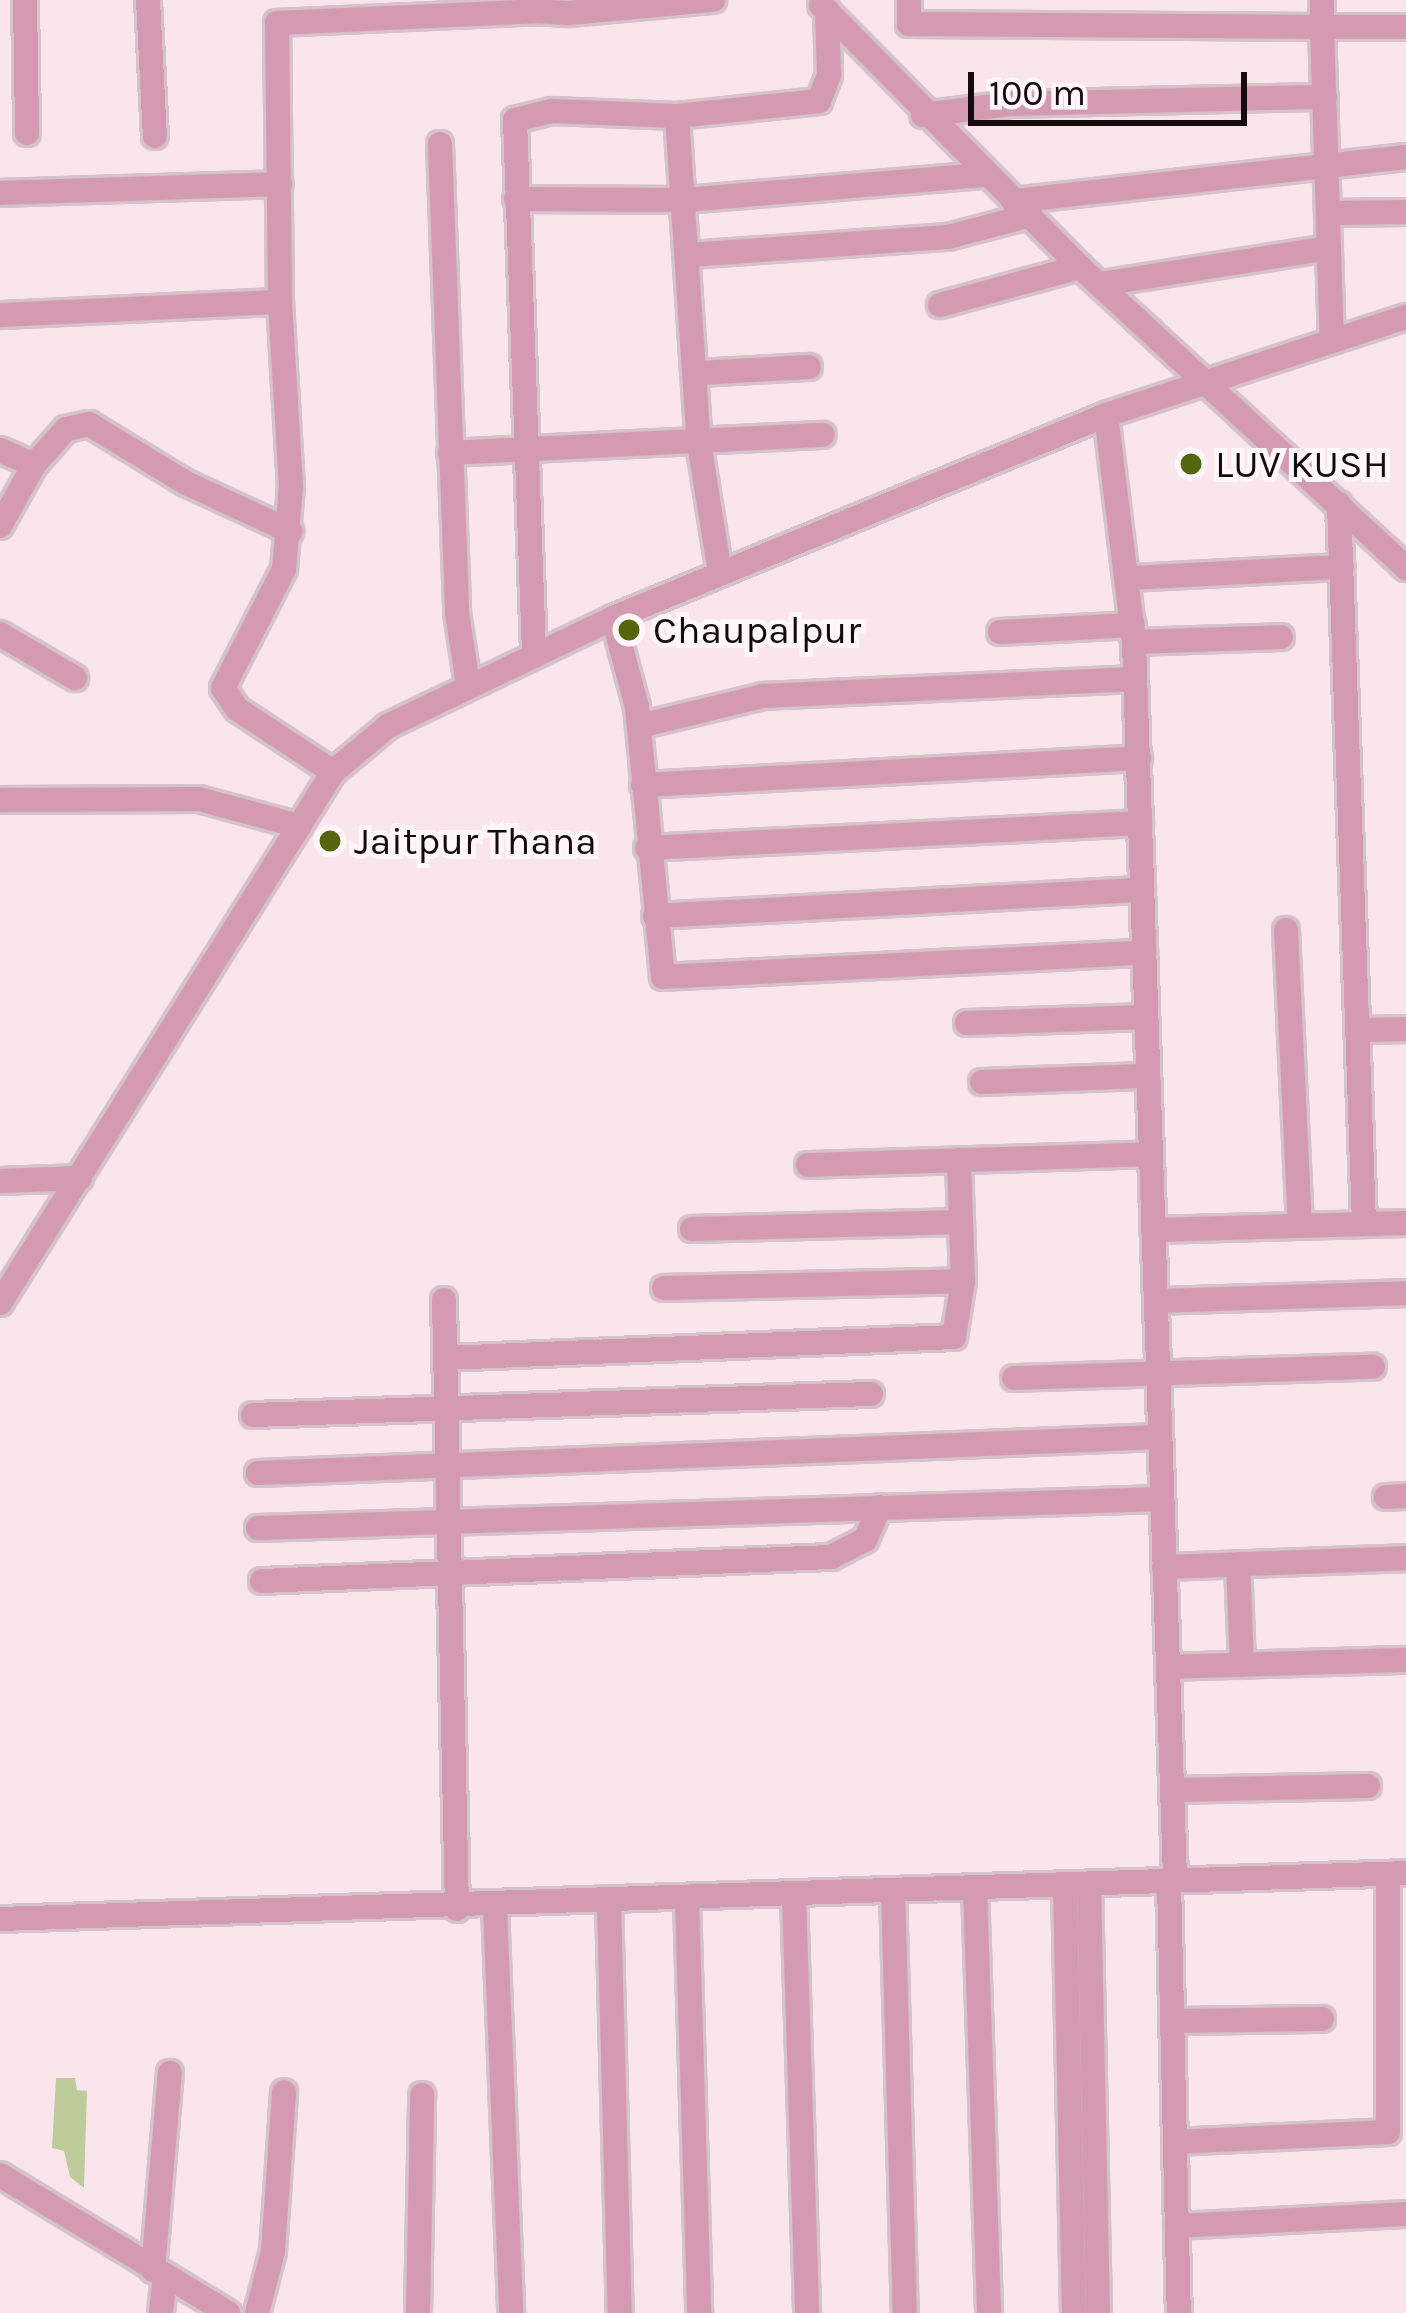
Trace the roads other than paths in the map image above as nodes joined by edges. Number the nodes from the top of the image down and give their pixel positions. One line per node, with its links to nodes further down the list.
1 (25, 0): 10 (street)
2 (148, 0): 16 (street)
3 (713, 0): 7 (street)
4 (909, 0): 8 (street)
5 (1322, 0): 8 (street)
6 (821, 5): 13 (street); 14 (street)
7 (531, 6): 21 (street)
8 (1322, 27): 9 (street); 12 (street)
9 (1406, 27)
10 (26, 80): 11 (street); 15 (street)
11 (0, 81)
12 (1325, 97): 13 (street); 19 (street)
13 (923, 115): 20 (street)
14 (677, 116): 23 (street); 24 (street)
15 (27, 133)
16 (155, 136)
17 (440, 143): 44 (street)
18 (1406, 157): 19 (street)
19 (1331, 163): 25 (street); 27 (street)
20 (986, 175): 24 (street); 25 (street)
21 (280, 184): 22 (street); 32 (street)
22 (0, 193)
23 (516, 199): 24 (street); 45 (street)
24 (685, 200): 29 (street)
25 (1020, 208): 29 (street); 30 (street)
26 (1406, 212): 27 (street)
27 (1330, 213): 28 (street)
28 (1329, 248): 31 (street); 36 (street)
29 (689, 256): 38 (street)
30 (1081, 266): 31 (street); 33 (street)
31 (1101, 284): 39 (street)
32 (280, 302): 34 (street); 49 (street)
33 (940, 305)
34 (0, 316)
35 (1406, 317): 36 (street)
36 (1331, 341): 39 (street)
37 (809, 368): 38 (street)
38 (697, 373): 42 (street)
39 (1208, 382): 40 (street); 47 (street)
40 (1106, 415): 52 (street); 53 (street)
41 (823, 435): 42 (street)
42 (699, 443): 45 (street); 52 (street)
43 (0, 450): 46 (street)
44 (450, 453): 45 (street); 62 (street)
45 (522, 454): 59 (street)
46 (34, 465): 48 (street); 49 (street)
47 (1339, 504): 50 (street); 51 (street)
48 (0, 526)
49 (290, 531): 65 (street)
50 (1342, 567): 53 (street); 78 (street)
51 (1406, 568)
52 (720, 573): 54 (street)
53 (1131, 578): 57 (street)
54 (613, 617): 59 (street); 63 (street)
55 (1000, 632): 57 (street)
56 (0, 634): 60 (street)
57 (1133, 634): 58 (street); 61 (street)
58 (1281, 637)
59 (534, 653): 62 (street)
60 (75, 678)
61 (1136, 679): 63 (street); 64 (street)
62 (468, 684): 65 (street)
63 (639, 726): 66 (street)
64 (1138, 758): 66 (street); 68 (street)
65 (332, 772): 69 (street)
66 (643, 785): 70 (street)
67 (0, 800): 69 (street)
68 (1140, 823): 70 (street); 71 (street)
69 (299, 826): 84 (street)
70 (647, 848): 72 (street)
71 (1142, 890): 72 (street); 74 (street)
72 (655, 916): 74 (street)
73 (1286, 930): 89 (street)
74 (1144, 953): 75 (street)
75 (1146, 1017): 76 (street); 79 (street)
76 (967, 1023)
77 (1406, 1029): 78 (street)
78 (1362, 1030): 88 (street)
79 (1145, 1076): 80 (street); 81 (street)
80 (982, 1082)
81 (1150, 1154): 82 (street); 91 (street)
82 (959, 1160): 83 (street); 86 (street)
83 (808, 1165)
84 (80, 1178): 85 (street); 94 (street)
85 (0, 1181)
86 (961, 1222): 90 (street); 92 (street)
87 (1406, 1223): 88 (street)
88 (1364, 1224): 89 (street)
89 (1300, 1226): 91 (street)
90 (692, 1229)
91 (1153, 1230): 97 (street)
92 (963, 1281): 93 (street); 98 (street)
93 (664, 1288)
94 (4, 1292)
95 (1406, 1293): 97 (street)
96 (444, 1300): 98 (street)
97 (1158, 1301): 100 (street)
98 (445, 1358): 103 (street)
99 (1373, 1367): 100 (street)
100 (1158, 1374): 101 (street); 105 (street)
101 (1014, 1378)
102 (872, 1394): 103 (street)
103 (446, 1408): 104 (street); 106 (street)
104 (254, 1415)
105 (1158, 1437): 106 (street); 108 (street)
106 (447, 1465): 107 (street); 110 (street)
107 (258, 1473)
108 (1161, 1498): 109 (street); 114 (street)
109 (880, 1508): 110 (street); 115 (street)
110 (448, 1521): 111 (street); 115 (street)
111 (258, 1528)
112 (1406, 1558): 113 (street)
113 (1238, 1564): 114 (street); 118 (street)
114 (1165, 1567): 119 (street)
115 (450, 1573): 116 (street); 131 (street)
116 (262, 1581)
117 (1406, 1660): 118 (street)
118 (1242, 1664): 119 (street)
119 (1168, 1666): 121 (street)
120 (1368, 1786): 121 (street)
121 (1172, 1790): 123 (street)
122 (1397, 1873): 123 (street); 138 (street)
123 (1172, 1881): 124 (street); 134 (street)
124 (1077, 1884): 125 (street); 154 (street); 155 (street)
125 (975, 1888): 126 (street); 153 (street)
126 (893, 1891): 127 (street); 152 (street)
127 (794, 1895): 128 (street); 151 (street)
128 (687, 1900): 129 (street); 150 (street)
129 (609, 1903): 130 (street); 149 (street)
130 (495, 1908): 131 (street); 148 (street)
131 (457, 1909): 132 (street)
132 (0, 1919)
133 (1322, 2019): 134 (street)
134 (1172, 2021): 139 (street)
135 (170, 2074): 143 (street)
136 (284, 2092): 146 (street)
137 (422, 2095): 147 (street)
138 (1399, 2125): 139 (street)
139 (1175, 2141): 142 (street)
140 (0, 2175): 143 (street)
141 (1406, 2214): 142 (street)
142 (1177, 2226): 156 (street)
143 (159, 2273): 144 (street); 145 (street)
144 (161, 2313)
145 (228, 2313)
146 (257, 2313)
147 (418, 2313)
148 (511, 2313)
149 (620, 2313)
150 (699, 2313)
151 (807, 2313)
152 (905, 2313)
153 (989, 2313)
154 (1074, 2313)
155 (1098, 2313)
156 (1179, 2313)

